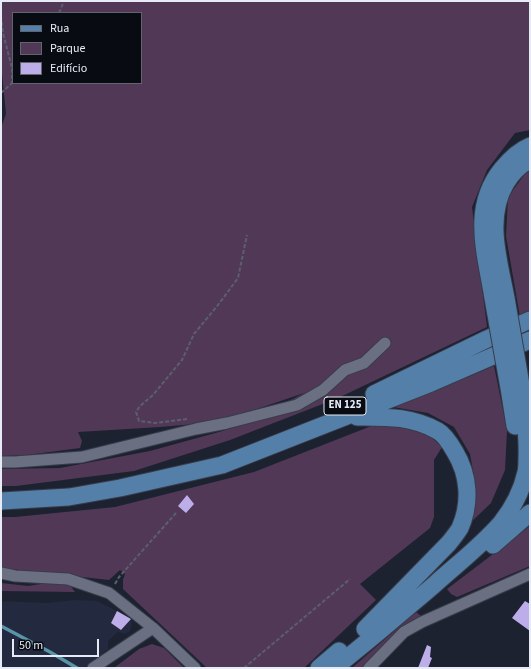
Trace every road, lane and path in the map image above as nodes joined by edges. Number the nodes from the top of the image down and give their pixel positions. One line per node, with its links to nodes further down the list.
1 (64, 1): 2 (path)
2 (59, 12)
3 (1, 16): 4 (path)
4 (12, 83): 5 (path)
5 (1, 93)
6 (530, 146): 9 (main road)
7 (530, 160): 9 (main road)
8 (247, 235): 17 (path)
9 (500, 298): 14 (main road, bridge)
10 (530, 320): 15 (main road)
11 (530, 327): 15 (main road, EN 125)
12 (530, 340): 16 (main road, EN 125)
13 (385, 344): 17 (street)
14 (515, 387): 27 (main road); 29 (main road)
15 (374, 394): 19 (main road, EN 125)
16 (345, 418): 19 (main road, EN 125); 29 (main road)
17 (196, 429): 18 (street)
18 (1, 462)
19 (157, 480): 20 (main road, EN 125)
20 (1, 501)
21 (176, 513): 26 (path)
22 (530, 513): 27 (main road)
23 (1, 573): 26 (street)
24 (530, 574): 35 (street)
25 (350, 579): 32 (path)
26 (109, 593): 28 (street)
27 (401, 613): 34 (main road)
28 (153, 628): 30 (street); 31 (street)
29 (365, 630): 33 (main road)
30 (93, 668)
31 (195, 668)
32 (244, 668)
33 (319, 668)
34 (334, 668)
35 (369, 668)

